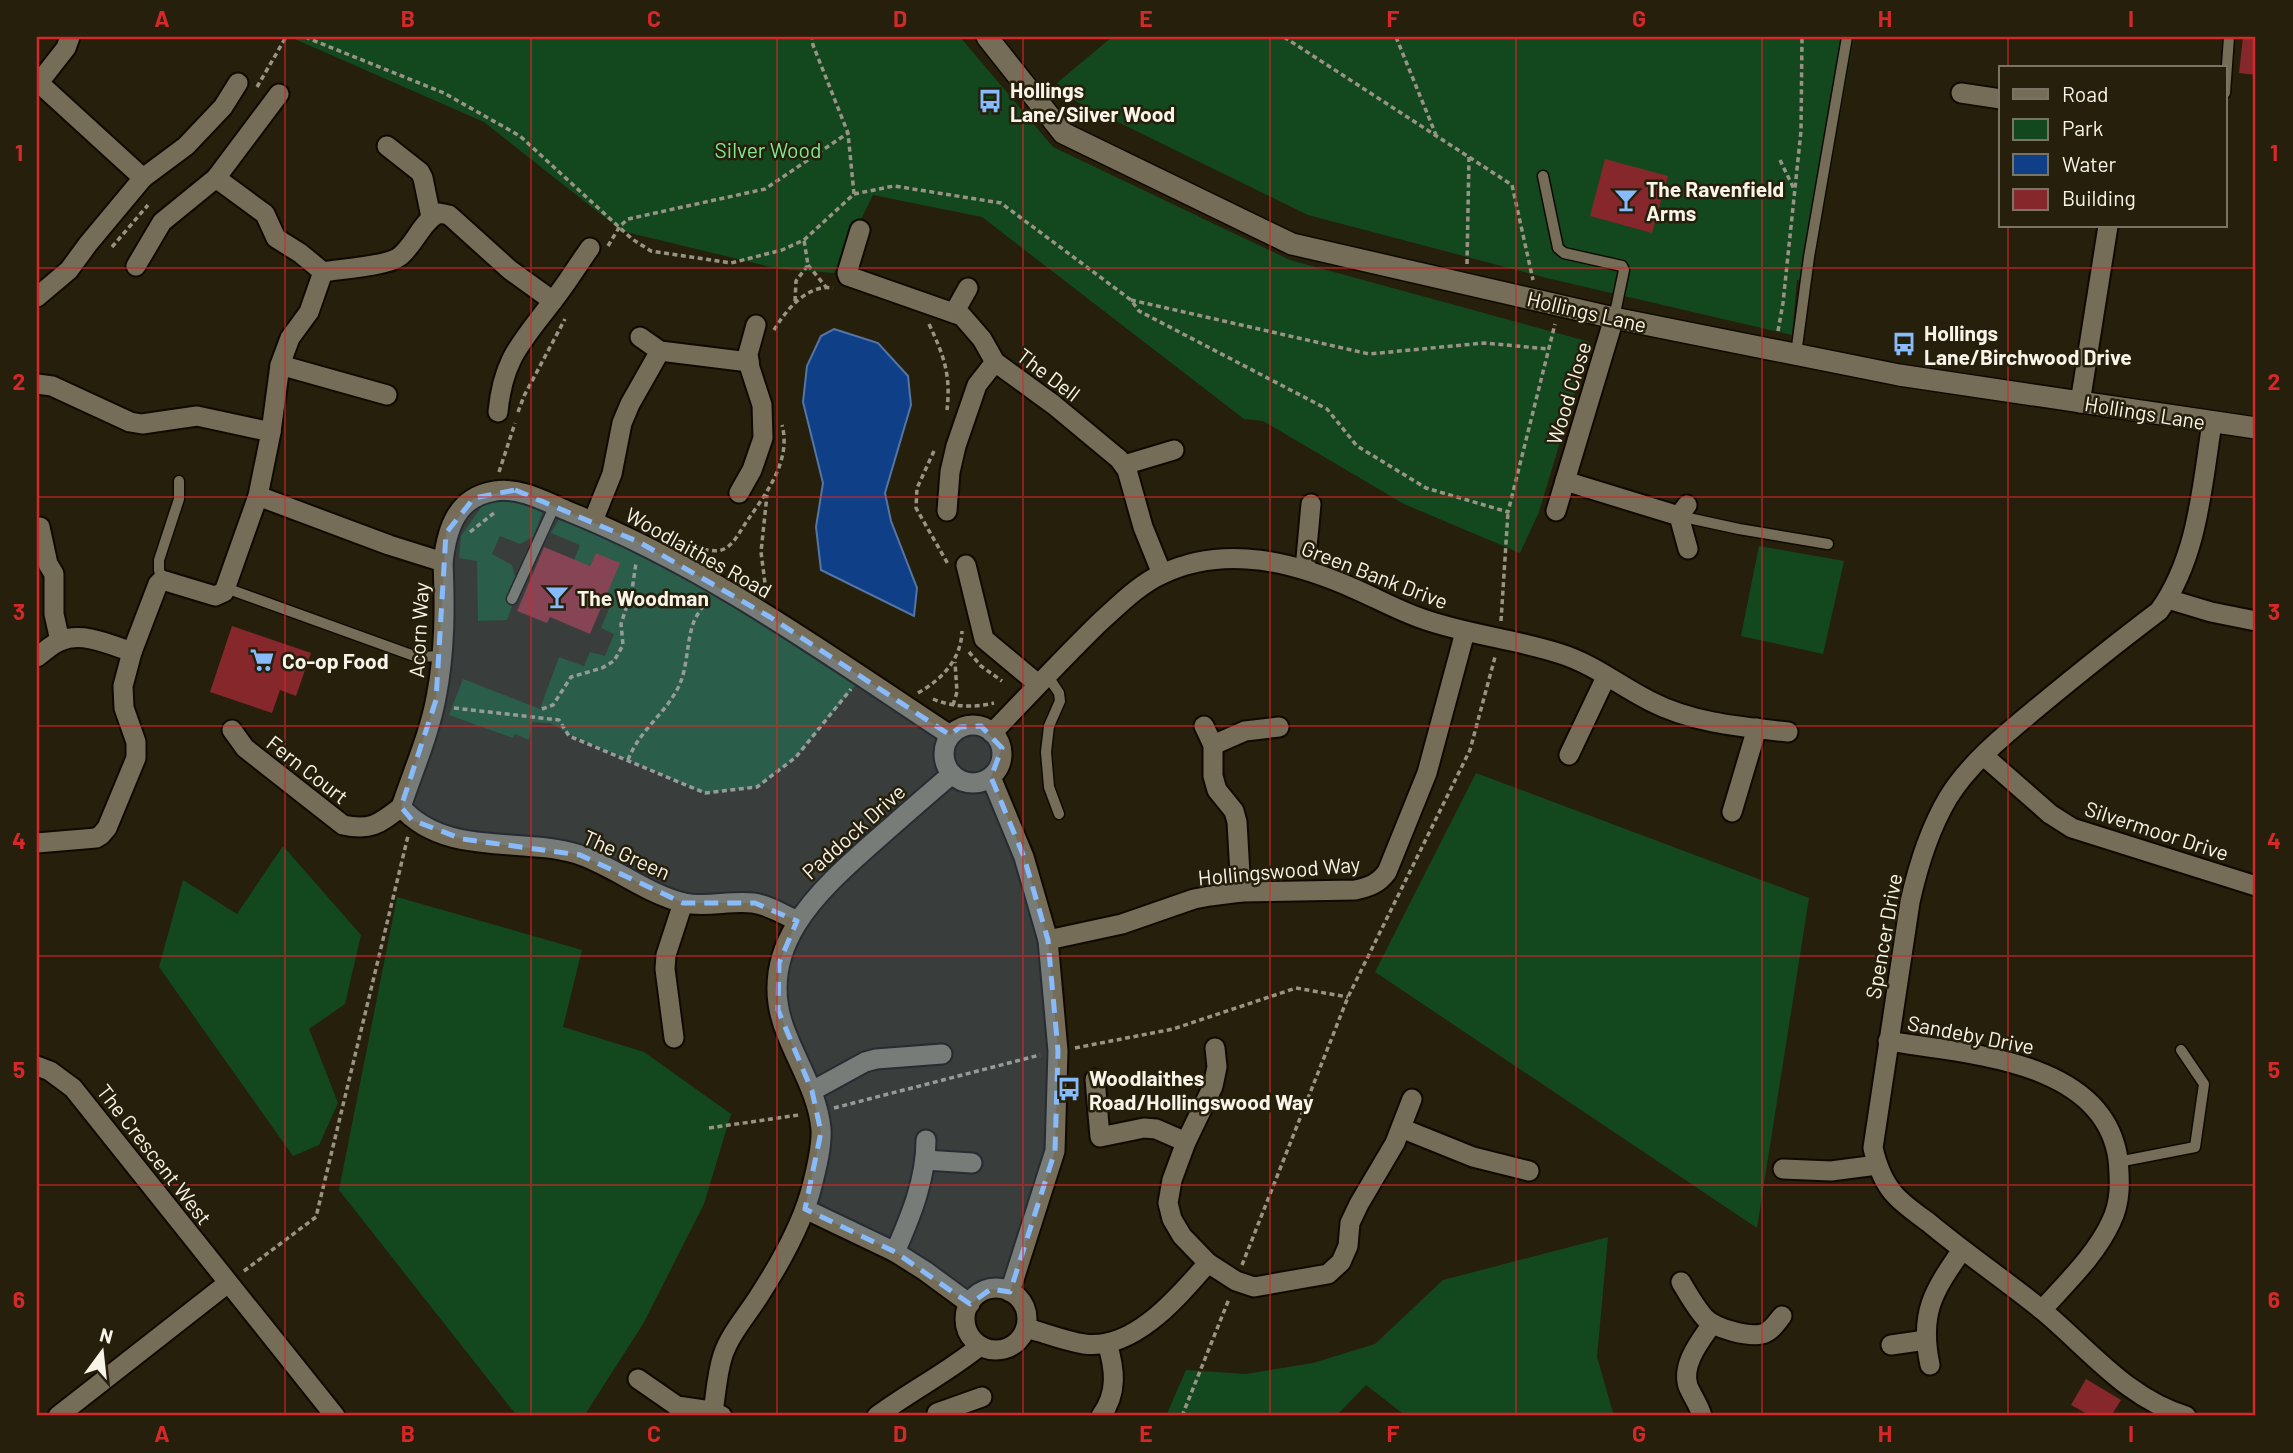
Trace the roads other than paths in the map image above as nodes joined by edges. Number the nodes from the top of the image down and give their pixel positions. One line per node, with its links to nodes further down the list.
1 (70, 37): 7 (street)
2 (987, 37): 25 (street, Hollings Lane)
3 (1847, 37): 29 (lane)
4 (2229, 37): 5 (lane)
5 (2226, 79)
6 (238, 83): 13 (street)
7 (38, 84): 13 (street)
8 (1961, 93): 10 (street)
9 (279, 94): 14 (street)
10 (1999, 99)
11 (387, 146): 15 (street)
12 (1543, 176): 25 (lane)
13 (143, 178): 22 (street)
14 (216, 178): 19 (street); 20 (street)
15 (431, 217): 20 (street); 23 (street)
16 (2109, 228): 35 (street)
17 (860, 230): 24 (street, The Dell)
18 (598, 249): 23 (street)
19 (136, 266)
20 (323, 272): 32 (street)
21 (968, 288): 24 (street)
22 (37, 297)
23 (553, 301): 36 (street)
24 (954, 313): 31 (street, The Dell)
25 (1614, 318): 29 (street, Hollings Lane); 43 (street, Wood Close)
26 (764, 330): 30 (street)
27 (640, 337): 28 (street)
28 (660, 351): 30 (street); 51 (street)
29 (1796, 355): 35 (street, Hollings Lane)
30 (749, 362): 44 (street)
31 (995, 362): 41 (street, The Dell); 49 (street)
32 (280, 365): 34 (street); 39 (street)
33 (37, 384): 39 (street)
34 (387, 396)
35 (2080, 403): 37 (street, Hollings Lane)
36 (498, 412)
37 (2212, 423): 38 (street, Hollings Lane); 62 (street, Spencer Drive)
38 (2256, 428)
39 (271, 432): 45 (street)
40 (1174, 450): 41 (street)
41 (1124, 465): 58 (street)
42 (179, 481): 59 (lane)
43 (1565, 481): 48 (street); 50 (street, Wood Close)
44 (739, 493)
45 (258, 496): 55 (street, Acorn Way); 60 (street)
46 (1311, 504): 57 (street)
47 (555, 505): 51 (street, Woodlaithes Road); 55 (street, Woodlaithes Road); 61 (lane)
48 (1683, 510): 53 (lane); 54 (street)
49 (947, 511)
50 (1556, 511)
51 (593, 521): 77 (street, Woodlaithes Road)
52 (40, 527): 65 (street)
53 (1828, 544)
54 (1688, 549)
55 (443, 562): 67 (street, Acorn Way)
56 (959, 567): 70 (street)
57 (1305, 569): 58 (street, Green Bank Drive); 64 (street, Green Bank Drive)
58 (1162, 574): 70 (street, Green Bank Drive)
59 (162, 579): 60 (street); 66 (street)
60 (226, 588): 67 (lane)
61 (512, 598)
62 (2168, 599): 63 (street); 80 (street, Spencer Drive)
63 (2256, 621)
64 (1465, 632): 69 (street, Green Bank Drive); 88 (street, Hollingswood Way)
65 (60, 641): 66 (street); 68 (street)
66 (132, 652): 86 (street)
67 (443, 656): 84 (street, Acorn Way)
68 (37, 657)
69 (1606, 677): 73 (street, Green Bank Drive); 79 (street)
70 (1042, 680): 76 (street, Green Bank Drive); 85 (lane)
71 (1204, 726): 78 (street)
72 (1279, 727): 78 (street)
73 (1757, 728): 75 (street, Green Bank Drive); 83 (street)
74 (232, 730): 84 (street, Fern Court)
75 (1788, 732)
76 (992, 733): 77 (street); 82 (street)
77 (950, 735): 81 (street)
78 (1213, 745): 88 (street)
79 (1569, 755)
80 (1984, 756): 87 (street, Silvermoor Drive); 93 (street, Spencer Drive)
81 (951, 774): 82 (street); 90 (street, Paddock Drive)
82 (991, 777): 91 (street)
83 (1732, 812)
84 (407, 814): 89 (street, The Green)
85 (1059, 814)
86 (37, 843)
87 (2256, 886)
88 (1241, 892): 91 (street, Hollingswood Way)
89 (683, 903): 90 (street, The Green); 92 (street)
90 (797, 921): 99 (street, Paddock Drive)
91 (1048, 940): 116 (street)
92 (674, 1038)
93 (1888, 1041): 105 (street, Sandeby Drive); 107 (street, Spencer Drive)
94 (1215, 1048): 103 (street)
95 (2181, 1050): 105 (lane)
96 (942, 1054): 99 (street)
97 (37, 1066): 115 (street, The Crescent West)
98 (1095, 1079): 103 (street)
99 (812, 1091): 110 (street, Paddock Drive)
100 (1412, 1099): 101 (street)
101 (1401, 1128): 109 (street); 113 (street)
102 (926, 1140): 104 (street)
103 (1186, 1142): 113 (street)
104 (925, 1160): 106 (street); 112 (street)
105 (2118, 1162): 118 (street, Sandeby Drive)
106 (972, 1163)
107 (1877, 1165): 108 (street); 111 (street, Spencer Drive)
108 (1783, 1169)
109 (1530, 1171)
110 (805, 1209): 112 (street); 130 (street, Paddock Drive)
111 (1962, 1250): 118 (street, Spencer Drive); 122 (street)
112 (895, 1252): 117 (street)
113 (1208, 1263): 123 (street)
114 (1681, 1282): 120 (street)
115 (228, 1283): 131 (street); 132 (street, The Crescent West)
116 (1010, 1292): 117 (street); 121 (street)
117 (970, 1304): 125 (street)
118 (2042, 1310): 136 (street, Spencer Drive)
119 (1782, 1316): 120 (street)
120 (1712, 1324): 135 (street)
121 (1026, 1328): 123 (street); 125 (street)
122 (1926, 1340): 124 (street); 126 (street)
123 (1107, 1343): 134 (street)
124 (1891, 1345)
125 (980, 1346): 133 (street)
126 (1930, 1365)
127 (638, 1379): 130 (street, Paddock Drive)
128 (982, 1397): 129 (street)
129 (951, 1412)
130 (718, 1414)
131 (58, 1416)
132 (335, 1416)
133 (877, 1416)
134 (1101, 1416)
135 (1702, 1416)
136 (2186, 1416)

